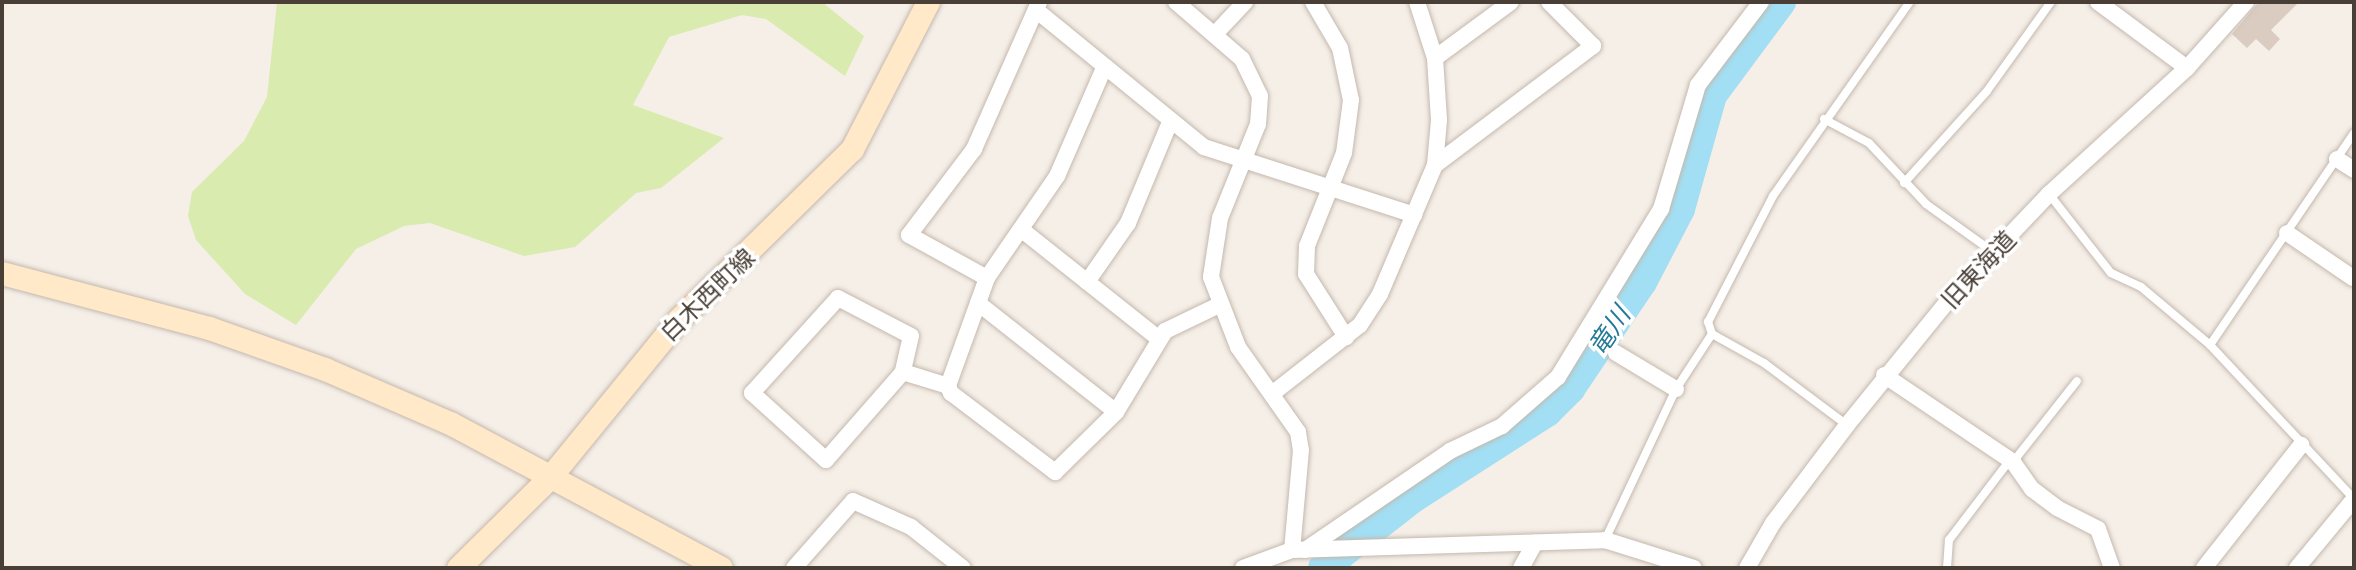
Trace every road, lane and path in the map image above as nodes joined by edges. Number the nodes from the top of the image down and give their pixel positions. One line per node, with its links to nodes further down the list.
1 (928, 2): 53 (street, 白木西町線)
2 (1176, 2): 14 (street)
3 (1245, 2): 14 (street)
4 (1312, 2): 26 (street)
5 (1417, 2): 15 (street)
6 (1511, 2): 15 (street)
7 (1549, 2): 23 (street)
8 (1760, 2): 57 (street)
9 (1910, 2): 18 (lane)
10 (2052, 2): 25 (lane)
11 (2098, 2): 17 (street)
12 (2246, 2): 17 (street, 旧東海道)
13 (1037, 6): 16 (street); 33 (street)
14 (1215, 34): 21 (street)
15 (1436, 58): 23 (street)
16 (1104, 68): 19 (street); 29 (street)
17 (2187, 68): 27 (street, 旧東海道)
18 (1824, 119): 25 (lane); 38 (lane)
19 (1170, 122): 21 (street); 35 (street)
20 (2354, 133): 22 (lane)
21 (1245, 159): 26 (street); 37 (street)
22 (2337, 159): 24 (street); 30 (lane)
23 (1435, 165): 28 (street)
24 (2354, 170)
25 (1904, 183): 31 (lane)
26 (1330, 186): 28 (street); 39 (street)
27 (2049, 194): 31 (street, 旧東海道); 41 (lane)
28 (1415, 215): 39 (street)
29 (1022, 230): 33 (street); 35 (street)
30 (2287, 233): 34 (street); 41 (lane)
31 (1993, 252): 44 (street, 旧東海道)
32 (2, 273): 53 (street)
33 (987, 278): 36 (street)
34 (2353, 278)
35 (1087, 282): 40 (street)
36 (978, 303): 46 (street); 49 (street)
37 (1219, 305): 40 (street); 48 (street)
38 (1712, 334): 47 (lane); 50 (lane)
39 (1346, 337): 48 (street)
40 (1158, 338): 49 (street)
41 (2210, 345): 51 (lane)
42 (1616, 353): 47 (street)
43 (903, 372): 43 (street); 46 (street)
44 (1884, 375): 50 (street, 旧東海道); 52 (street)
45 (2077, 381): 52 (lane)
46 (948, 386): 49 (street)
47 (1676, 389): 55 (lane)
48 (1273, 393): 57 (street)
49 (1116, 412)
50 (1847, 425): 65 (street, 旧東海道)
51 (2301, 445): 54 (lane); 68 (street)
52 (2011, 461): 66 (lane); 67 (street)
53 (550, 477): 58 (street, 白木西町線); 59 (street)
54 (2354, 499): 69 (street)
55 (1605, 540): 56 (street); 64 (street)
56 (1535, 544): 57 (street); 63 (street)
57 (1306, 550): 62 (street)
58 (458, 568)
59 (721, 568)
60 (794, 568): 61 (street)
61 (963, 568)
62 (1243, 568)
63 (1521, 568)
64 (1694, 568)
65 (1747, 568)
66 (1947, 568)
67 (2112, 568)
68 (2204, 568)
69 (2297, 568)

